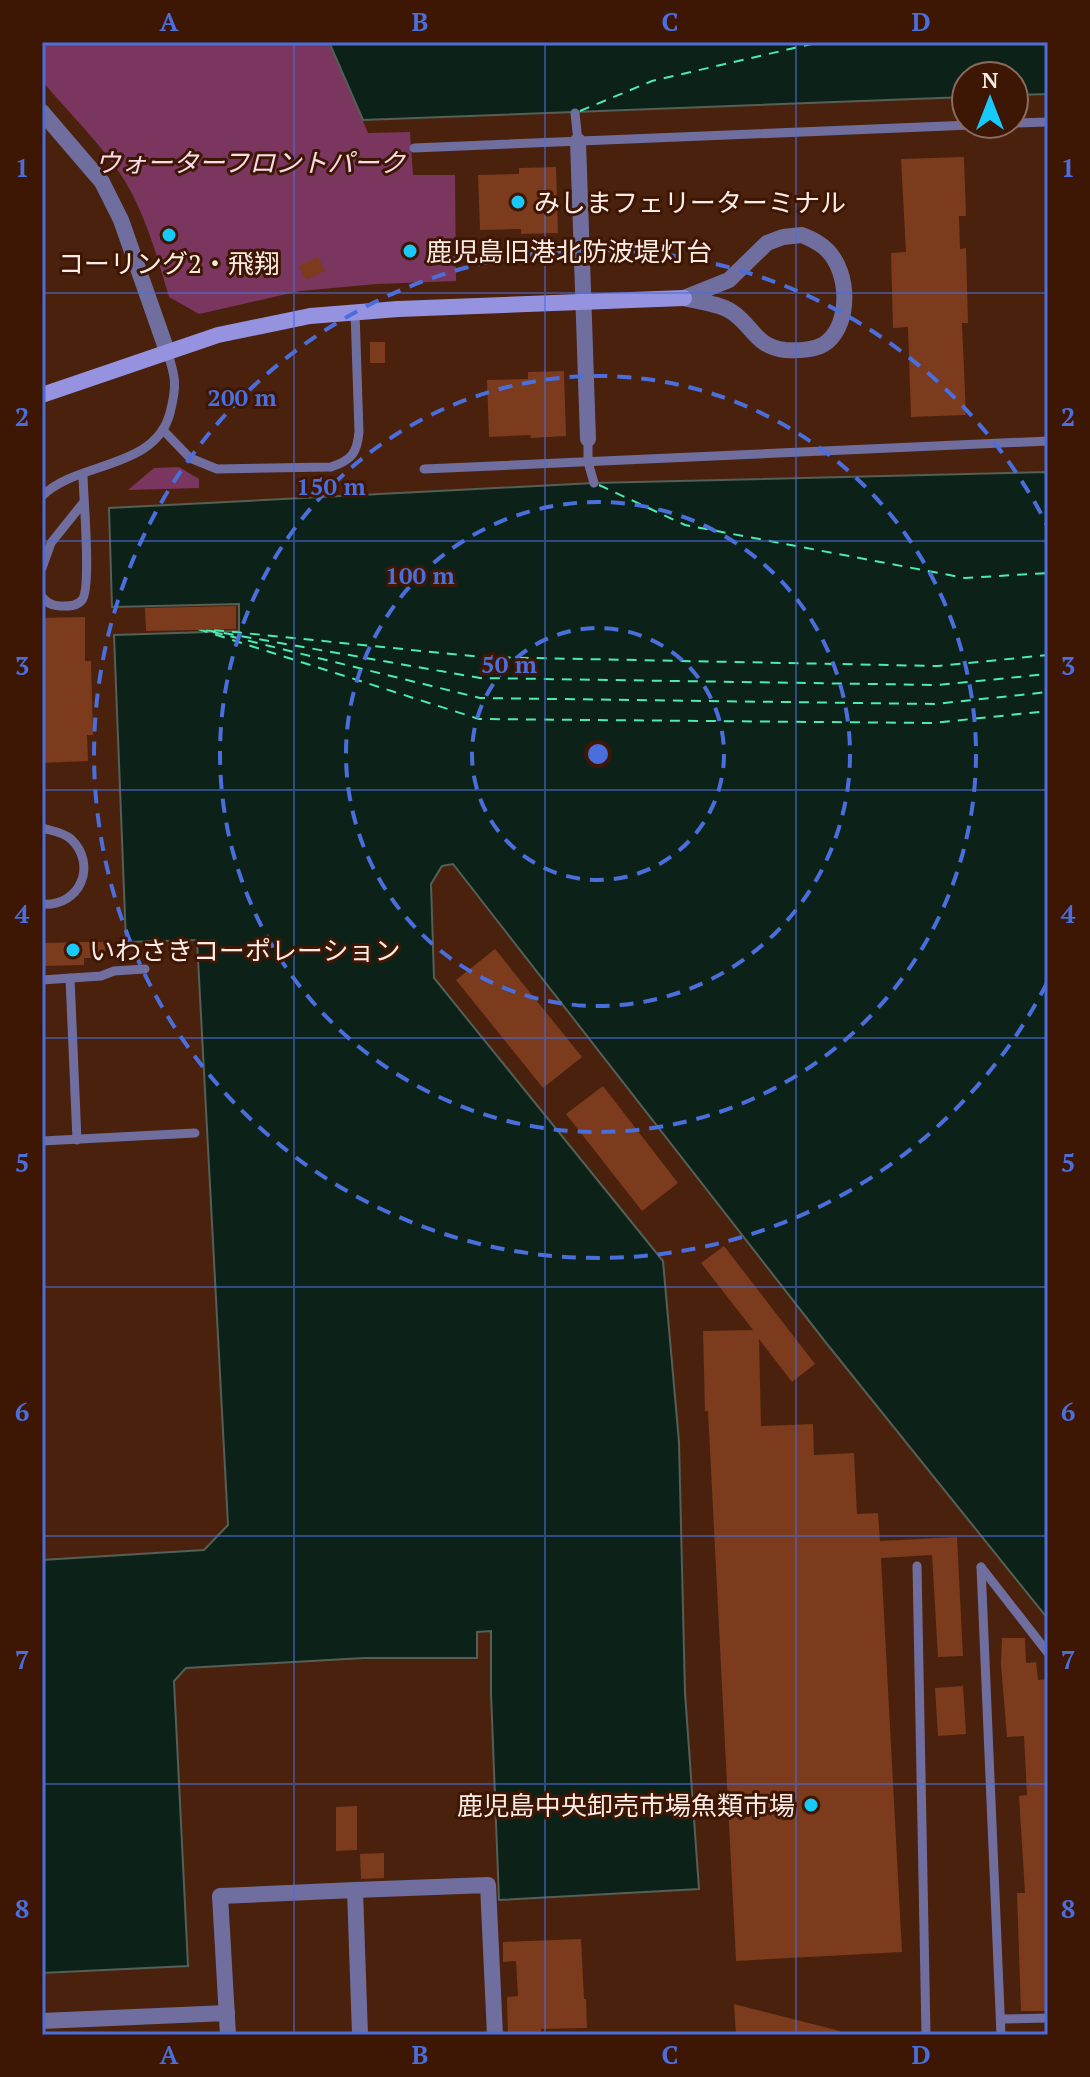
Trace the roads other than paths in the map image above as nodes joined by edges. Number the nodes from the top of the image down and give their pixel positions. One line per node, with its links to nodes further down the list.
1 (42, 112): 9 (street)
2 (575, 113): 4 (lane)
3 (950, 126): 4 (lane)
4 (578, 141): 5 (lane); 7 (street)
5 (414, 148)
6 (684, 298): 6 (street); 7 (street)
7 (583, 301): 8 (street); 12 (street)
8 (355, 311): 9 (street); 11 (lane)
9 (167, 351): 10 (street); 11 (lane)
10 (42, 395)
11 (163, 430): 16 (lane)
12 (588, 439): 14 (lane)
13 (1048, 441): 14 (lane)
14 (588, 462): 15 (lane); 17 (lane)
15 (424, 469)
16 (83, 474): 18 (lane); 19 (lane)
17 (594, 483)
18 (42, 496)
19 (83, 503): 20 (lane); 21 (lane)
20 (42, 568)
21 (42, 597)
22 (44, 830): 23 (lane)
23 (42, 904)
24 (145, 969): 25 (lane)
25 (70, 978): 26 (lane); 28 (lane)
26 (42, 980)
27 (195, 1133): 28 (lane)
28 (77, 1140): 29 (lane)
29 (42, 1141)
30 (917, 1566): 41 (lane)
31 (1048, 1653): 35 (lane)
32 (355, 1890): 33 (street); 39 (street); 40 (street)
33 (227, 2013): 37 (street); 38 (street)
34 (1048, 2018): 35 (lane)
35 (1001, 2019): 42 (lane)
36 (42, 2021): 37 (street)
37 (76, 2027)
38 (228, 2035)
39 (360, 2035)
40 (495, 2035)
41 (926, 2035)
42 (1001, 2035)

